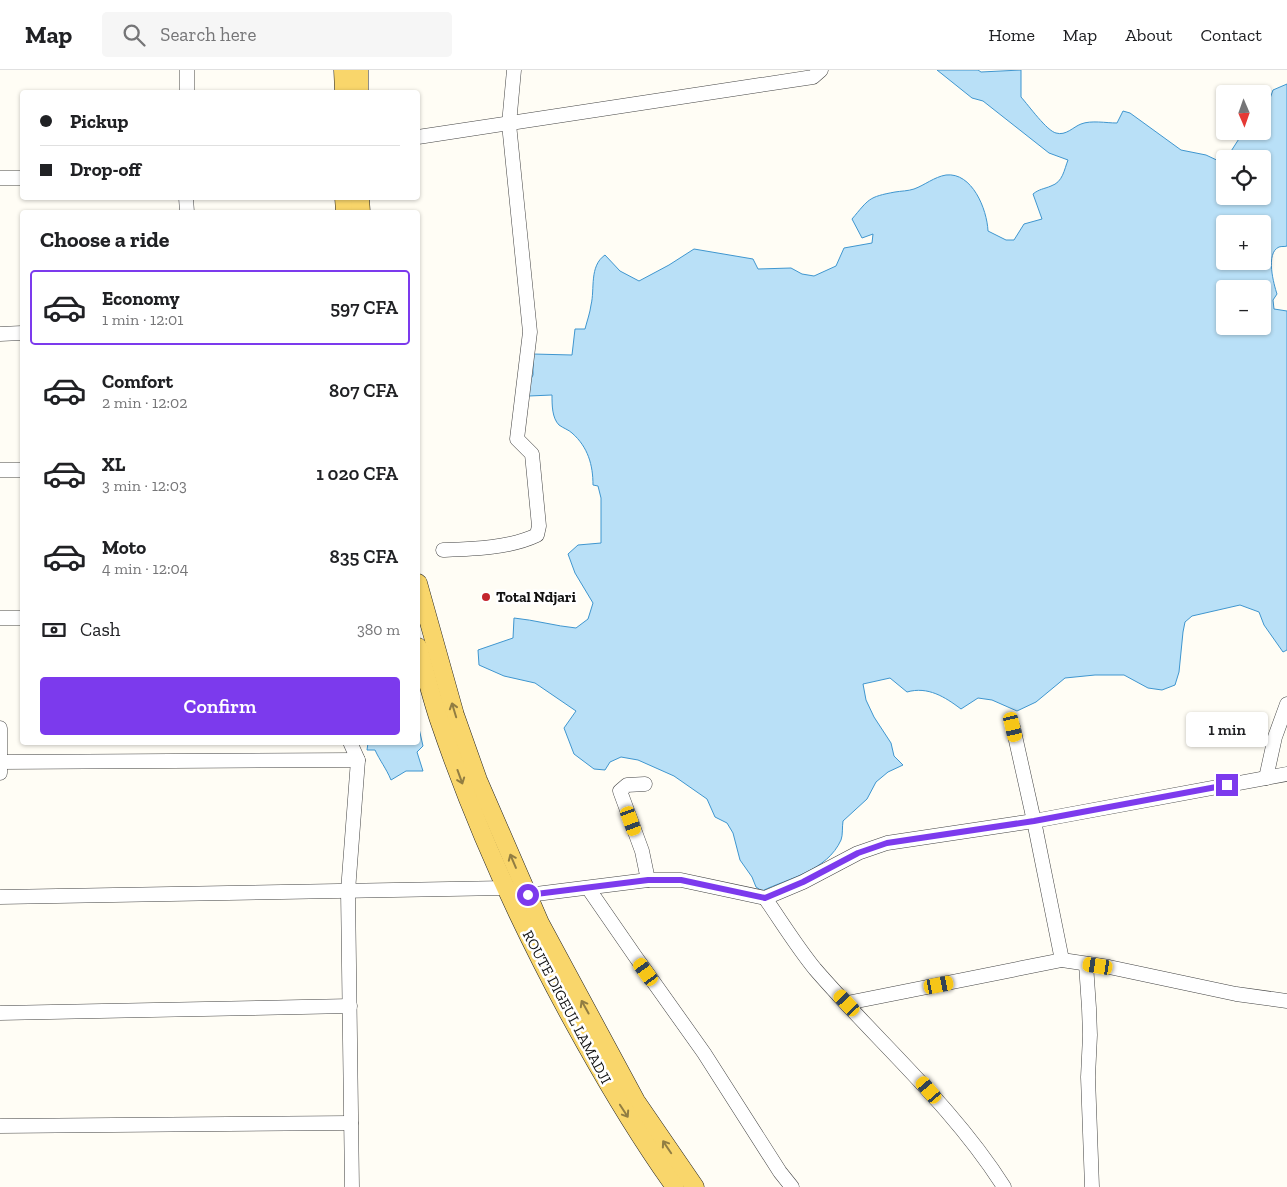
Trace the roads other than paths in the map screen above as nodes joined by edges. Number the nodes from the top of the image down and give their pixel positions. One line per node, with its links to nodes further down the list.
1 (186, 70): 6 (street)
2 (343, 70): 7 (main road)
3 (359, 70): 8 (main road)
4 (514, 70): 9 (street)
5 (821, 70): 9 (street)
6 (186, 90)
7 (344, 90)
8 (359, 90)
9 (510, 124): 10 (street); 17 (street)
10 (420, 137)
11 (0, 178): 12 (street)
12 (20, 178)
13 (0, 334): 14 (street)
14 (20, 334)
15 (0, 470): 16 (street)
16 (20, 470)
17 (443, 550)
18 (420, 590): 36 (main road, one-way to 18)
19 (0, 618): 20 (street)
20 (20, 618)
21 (420, 654): 33 (main road, ROUTE DIGEUL LAMADJI, one-way to 33)
22 (1287, 704): 29 (street)
23 (1013, 727): 31 (street)
24 (0, 728): 27 (street)
25 (351, 745): 26 (street)
26 (358, 760): 27 (street); 35 (street)
27 (0, 766)
28 (1287, 774): 29 (street)
29 (1266, 778): 31 (street)
30 (645, 784): 32 (street)
31 (1034, 821): 38 (street); 39 (street)
32 (648, 880): 34 (street); 38 (street)
33 (505, 888): 35 (street); 48 (main road, ROUTE DIGEUL LAMADJI, one-way to 48)
34 (588, 888): 36 (street); 50 (street)
35 (348, 891): 37 (street); 43 (street)
36 (528, 895): 49 (main road, one-way to 36)
37 (0, 897)
38 (765, 898): 42 (street)
39 (1062, 960): 40 (street); 42 (street)
40 (1086, 964): 41 (street); 52 (street)
41 (1287, 1001)
42 (847, 1003): 51 (street)
43 (350, 1006): 44 (street); 45 (street)
44 (0, 1013)
45 (352, 1123): 46 (street); 47 (street)
46 (0, 1126)
47 (352, 1187)
48 (675, 1187)
49 (695, 1187)
50 (792, 1187)
51 (1004, 1187)
52 (1092, 1187)

